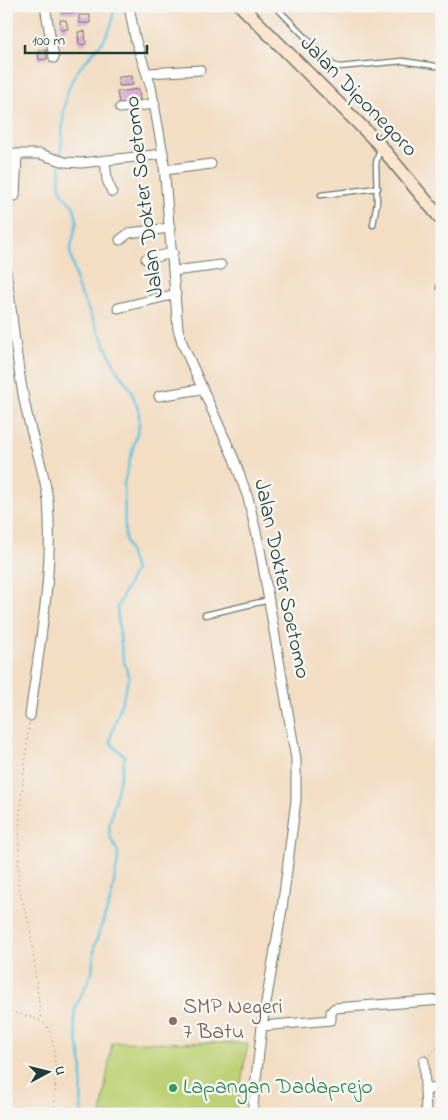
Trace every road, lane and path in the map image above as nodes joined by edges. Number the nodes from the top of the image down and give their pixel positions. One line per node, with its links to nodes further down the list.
1 (45, 6): 5 (street)
2 (129, 6): 8 (street, Jalan Dokter Soetomo)
3 (241, 6): 11 (main road, Jalan Diponegoro)
4 (275, 6): 6 (lane)
5 (54, 58)
6 (442, 67)
7 (200, 70): 8 (street)
8 (148, 73): 9 (street, Jalan Dokter Soetomo)
9 (154, 104): 10 (street); 14 (street, Jalan Dokter Soetomo)
10 (120, 108)
11 (380, 146): 18 (lane); 22 (main road, Jalan Diponegoro)
12 (6, 154): 13 (street)
13 (17, 154): 15 (street); 21 (street)
14 (163, 154): 15 (street); 17 (street, Jalan Dokter Soetomo)
15 (105, 160): 19 (street)
16 (211, 164): 17 (street)
17 (165, 170): 24 (street, Jalan Dokter Soetomo)
18 (378, 188): 20 (lane); 23 (lane)
19 (112, 192)
20 (321, 195)
21 (15, 196)
22 (442, 220)
23 (372, 225)
24 (170, 228): 25 (street); 26 (street, Jalan Dokter Soetomo)
25 (120, 240)
26 (172, 253): 27 (street); 30 (street, Jalan Dokter Soetomo)
27 (146, 259)
28 (221, 266): 30 (street)
29 (6, 271): 37 (street)
30 (174, 271): 31 (street, Jalan Dokter Soetomo)
31 (176, 294): 32 (street); 33 (street, Jalan Dokter Soetomo)
32 (118, 308)
33 (201, 389): 34 (street); 35 (street, Jalan Dokter Soetomo)
34 (159, 396)
35 (269, 600): 36 (lane); 41 (street, Jalan Dokter Soetomo)
36 (205, 615)
37 (30, 716): 40 (path)
38 (442, 1000): 41 (street)
39 (6, 1010): 40 (path)
40 (41, 1021): 46 (path)
41 (262, 1026): 47 (street, Jalan Dokter Soetomo)
42 (442, 1044): 43 (path)
43 (424, 1061): 45 (street)
44 (442, 1087): 45 (street)
45 (425, 1090): 48 (street)
46 (54, 1114)
47 (252, 1114)
48 (426, 1114)

